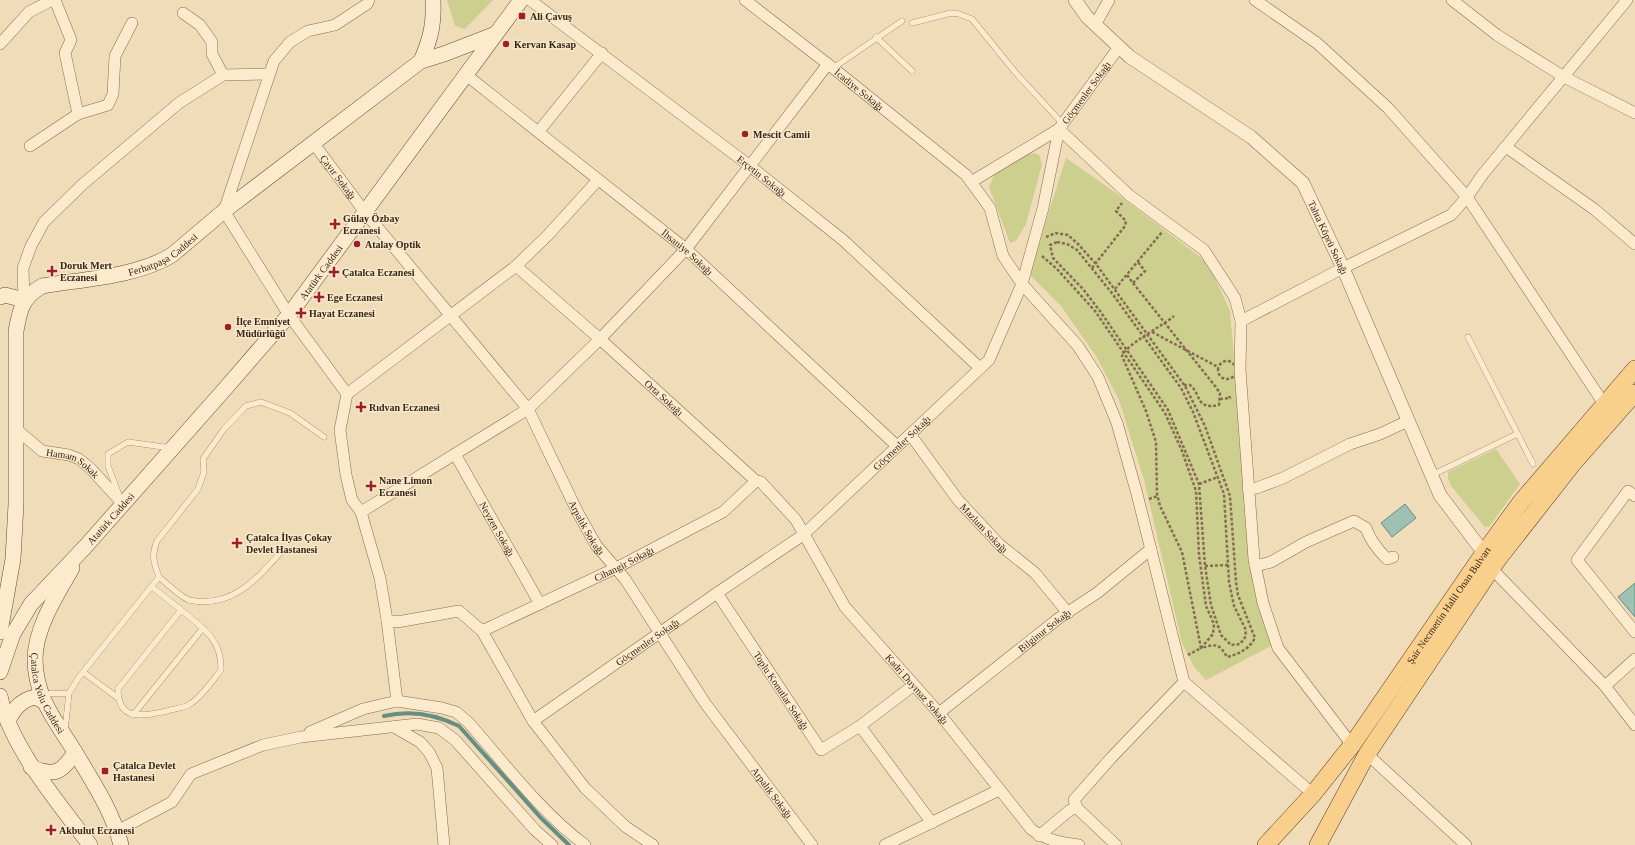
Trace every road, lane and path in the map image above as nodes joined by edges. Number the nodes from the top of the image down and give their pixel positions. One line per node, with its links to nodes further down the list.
1 (53, 0): 19 (street); 30 (street)
2 (369, 0): 25 (street)
3 (433, 0): 22 (main road)
4 (521, 0): 17 (main road, Atatürk Caddesi)
5 (530, 0): 21 (street, Erçetin Sokağı)
6 (745, 0): 23 (street, İcadiye Sokağı)
7 (1075, 0): 16 (street, Tahta Köprü Sokağı)
8 (1109, 0): 16 (street)
9 (1255, 0): 40 (street)
10 (1452, 0): 28 (street)
11 (1627, 0): 28 (street)
12 (183, 13): 27 (street)
13 (902, 21): 18 (lane)
14 (132, 22): 30 (street)
15 (912, 22): 31 (lane)
16 (1095, 25): 20 (street, Tahta Köprü Sokağı)
17 (494, 35): 22 (main road); 26 (main road, Atatürk Caddesi)
18 (876, 37): 23 (lane); 24 (lane)
19 (0, 44)
20 (1119, 47): 31 (street, Göçmenler Sokağı); 52 (street, Tahta Köprü Sokağı)
21 (602, 53): 32 (street); 36 (street, Erçetin Sokağı)
22 (422, 61): 33 (main road, Ferhatpaşa Caddesi)
23 (830, 66): 36 (street); 38 (street, İcadiye Sokağı)
24 (912, 71)
25 (269, 74): 27 (street); 42 (street)
26 (465, 74): 32 (street, İhsaniye Sokağı); 41 (main road, Atatürk Caddesi)
27 (223, 75): 58 (street)
28 (1564, 77): 29 (street); 35 (street)
29 (1635, 113)
30 (78, 114): 34 (street)
31 (1060, 126): 38 (street); 39 (street); 55 (street, Göçmenler Sokağı)
32 (539, 131): 37 (street, İhsaniye Sokağı)
33 (314, 144): 41 (street, Çayır Sokağı); 42 (main road, Ferhatpaşa Caddesi)
34 (30, 146)
35 (1506, 147): 40 (street); 45 (street)
36 (750, 166): 46 (street); 71 (street, Erçetin Sokağı)
37 (598, 180): 46 (street, İhsaniye Sokağı); 50 (street)
38 (971, 182): 55 (street, İcadiye Sokağı)
39 (1129, 195): 43 (street); 49 (path)
40 (1467, 197): 52 (street); 81 (street)
41 (364, 210): 59 (main road, Atatürk Caddesi); 60 (street, Arpalık Sokağı)
42 (224, 211): 58 (main road, Ferhatpaşa Caddesi); 59 (street)
43 (1168, 224): 48 (path); 62 (street)
44 (1042, 240): 49 (path)
45 (1635, 244)
46 (686, 249): 67 (street); 88 (street, İhsaniye Sokağı)
47 (1039, 253): 68 (path)
48 (1138, 262): 53 (path); 54 (path)
49 (1096, 264): 51 (path); 56 (path)
50 (516, 266): 60 (street); 67 (street, Orta Sokağı)
51 (1092, 268): 65 (path); 68 (path)
52 (1343, 268): 62 (street); 83 (street, Tahta Köprü Sokağı)
53 (1127, 275): 54 (path); 56 (path)
54 (1133, 283): 63 (path)
55 (1022, 284): 71 (street, Göçmenler Sokağı); 102 (street, İcadiye Sokağı)
56 (1114, 289): 65 (path)
57 (0, 297): 58 (main road)
58 (24, 300): 84 (main road)
59 (288, 315): 79 (street); 89 (main road, Atatürk Caddesi)
60 (451, 315): 79 (street); 82 (street, Arpalık Sokağı)
61 (1174, 316): 63 (path)
62 (1241, 321): 96 (street)
63 (1165, 323): 64 (path); 69 (path)
64 (1152, 331): 65 (path); 69 (path)
65 (1146, 336): 68 (path); 74 (path); 76 (path)
66 (1468, 336): 86 (lane)
67 (600, 339): 82 (street); 94 (street, Orta Sokağı)
68 (1125, 350): 95 (path); 123 (path); 123 (path)
69 (1188, 351): 70 (path); 80 (path)
70 (1218, 367): 73 (path); 73 (path)
71 (980, 368): 85 (street, Göçmenler Sokağı)
72 (1635, 369): 81 (main road, Şair Necmettin Halil Onan Bulvarı)
73 (1228, 379): 75 (path)
74 (1184, 385): 76 (path); 80 (path); 123 (path)
75 (1228, 386)
76 (1181, 388): 93 (path)
77 (1229, 392): 80 (path)
78 (1635, 393): 110 (main road, Şair Necmettin Halil Onan Bulvarı)
79 (347, 394): 99 (street)
80 (1220, 399)
81 (1604, 404): 104 (main road, Şair Necmettin Halil Onan Bulvarı)
82 (528, 409): 90 (street); 109 (street, Arpalık Sokağı)
83 (1408, 421): 92 (street, Tahta Köprü Sokağı); 96 (street)
84 (16, 429): 98 (street, Hamam Sokak); 120 (main road)
85 (910, 434): 88 (street, Göçmenler Sokağı); 116 (street, Mazlum Sokağı)
86 (1517, 434): 91 (lane); 92 (lane)
87 (324, 437): 111 (lane)
88 (897, 446): 100 (street, Göçmenler Sokağı)
89 (171, 448): 98 (main road, Atatürk Caddesi); 98 (lane)
90 (455, 454): 99 (street); 114 (street, Neyzen Sokağı)
91 (1533, 464)
92 (1432, 475): 104 (street, Tahta Köprü Sokağı)
93 (1218, 477): 95 (path); 106 (path)
94 (756, 481): 100 (street, Orta Sokağı); 109 (street, Cihangir Sokağı)
95 (1199, 484): 107 (path)
96 (1248, 489): 108 (street)
97 (1635, 496): 121 (street)
98 (122, 504): 101 (main road, Atatürk Caddesi)
99 (361, 512): 117 (street)
100 (804, 535): 113 (street, Göçmenler Sokağı); 129 (street, Kadri Duymaz Sokağı)
101 (85, 547): 126 (main road); 133 (main road, Çatalca Yolu Caddesi)
102 (1151, 549): 116 (street, Bilginur Sokağı); 125 (street, İcadiye Sokağı)
103 (281, 552): 111 (lane)
104 (1484, 553): 145 (main road, Şair Necmettin Halil Onan Bulvarı)
105 (1393, 557): 108 (street)
106 (1228, 565): 107 (path); 107 (path)
107 (1205, 566)
108 (1255, 566): 145 (street)
109 (616, 568): 114 (street, Cihangir Sokağı); 122 (street, Arpalık Sokağı)
110 (1492, 569): 130 (street); 147 (main road, Şair Necmettin Halil Onan Bulvarı)
111 (159, 577): 112 (lane)
112 (152, 586): 115 (lane); 127 (lane)
113 (717, 593): 122 (street, Göçmenler Sokağı); 141 (street, Toplu Konutlar Sokağı)
114 (540, 604): 119 (street, Cihangir Sokağı)
115 (181, 610): 118 (lane); 134 (lane)
116 (1068, 613): 136 (street, Bilginur Sokağı)
117 (387, 620): 119 (street); 135 (street)
118 (203, 628): 137 (lane); 137 (lane)
119 (482, 631): 138 (street)
120 (0, 632)
121 (1635, 632)
122 (658, 633): 138 (street, Göçmenler Sokağı); 161 (street, Arpalık Sokağı)
123 (1201, 648): 125 (path)
124 (1635, 659): 130 (street)
125 (1179, 660): 128 (street, İcadiye Sokağı)
126 (0, 672)
127 (83, 672): 131 (lane); 134 (lane)
128 (1184, 682): 150 (street); 151 (street)
129 (914, 685): 136 (street, Kadri Duymaz Sokağı); 141 (street, Toplu Konutlar Sokağı)
130 (1605, 686): 140 (street)
131 (69, 693): 133 (lane); 143 (lane)
132 (0, 696): 139 (main road)
133 (42, 698): 139 (main road); 143 (main road, Çatalca Yolu Caddesi)
134 (118, 698): 137 (lane)
135 (398, 701): 144 (street); 159 (street)
136 (938, 713): 149 (street, Kadri Duymaz Sokağı)
137 (133, 715)
138 (533, 721): 160 (street)
139 (8, 722): 148 (main road)
140 (1635, 725)
141 (860, 726): 152 (street)
142 (394, 727): 144 (street); 157 (street); 158 (street)
143 (64, 736): 146 (main road, Çatalca Yolu Caddesi)
144 (301, 736): 154 (street)
145 (1352, 745): 150 (main road, Şair Necmettin Halil Onan Bulvarı)
146 (75, 752): 148 (main road); 154 (main road, Çatalca Yolu Caddesi)
147 (1367, 754): 167 (main road, Şair Necmettin Halil Onan Bulvarı); 168 (street)
148 (32, 767): 155 (main road)
149 (999, 790): 152 (street); 153 (street, Kadri Duymaz Sokağı)
150 (1313, 794): 165 (main road, Şair Necmettin Halil Onan Bulvarı)
151 (1077, 808): 153 (street); 164 (street)
152 (932, 823): 162 (street)
153 (1040, 836): 163 (street, Kadri Duymaz Sokağı)
154 (119, 838): 156 (main road, Çatalca Yolu Caddesi)
155 (90, 845)
156 (125, 845)
157 (444, 845)
158 (552, 845)
159 (585, 845)
160 (653, 845)
161 (812, 845)
162 (886, 845)
163 (1079, 845)
164 (1116, 845)
165 (1266, 845): 166 (main road)
166 (1275, 845)
167 (1318, 845)
168 (1466, 845)

